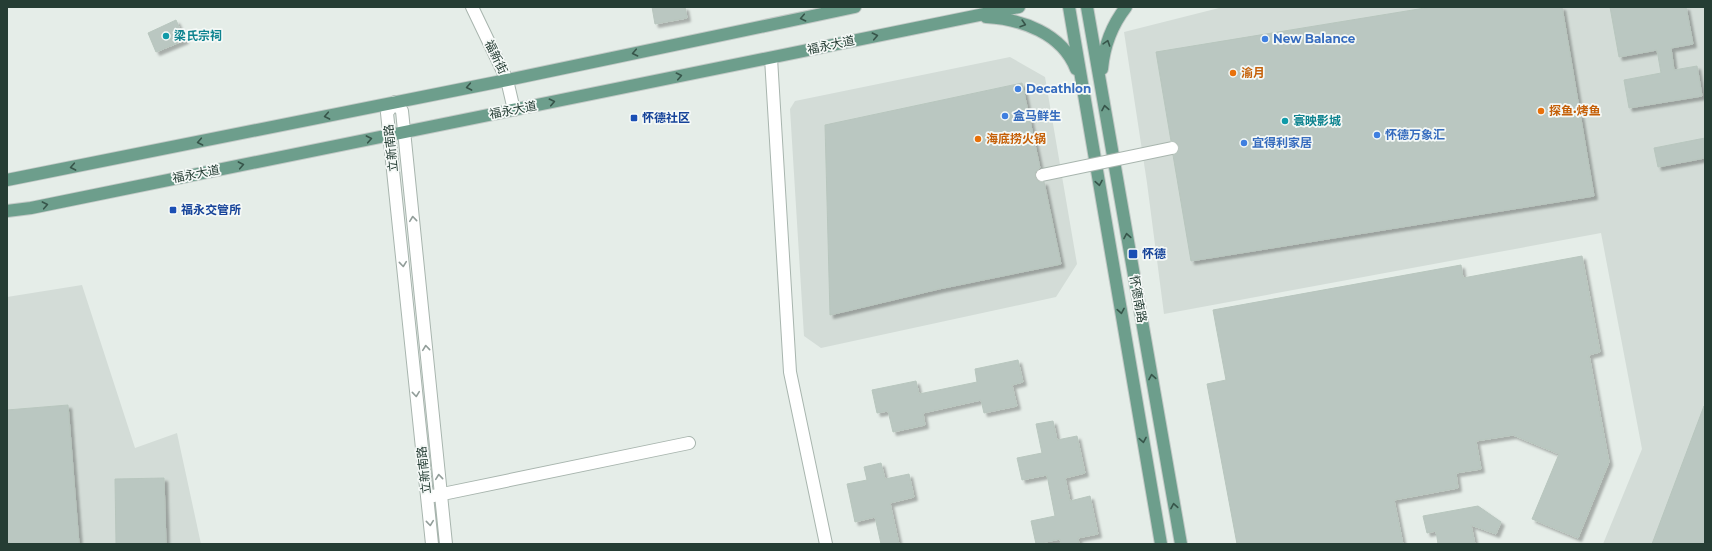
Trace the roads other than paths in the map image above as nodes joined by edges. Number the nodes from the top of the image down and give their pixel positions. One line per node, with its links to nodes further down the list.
1 (472, 7): 9 (street, 福新街)
2 (855, 7): 9 (main road, one-way to 9)
3 (1019, 7): 7 (main road, 福永大道)
4 (1068, 7): 11 (main road, 怀德南路)
5 (1088, 7): 10 (main road, 怀德南路)
6 (1126, 7): 10 (main road, one-way to 6)
7 (970, 17): 8 (main road, 福永大道, one-way to 7); 11 (main road, one-way to 11)
8 (771, 58): 13 (main road, 福永大道, one-way to 8); 25 (street)
9 (507, 80): 12 (main road, one-way to 12); 13 (street, 福新街)
10 (1101, 82): 27 (main road, 怀德南路, one-way to 10)
11 (1082, 83): 26 (main road, 怀德南路, one-way to 26)
12 (395, 102): 14 (street, 立新南路); 15 (street, 立新南路); 18 (main road, one-way to 18)
13 (514, 110): 14 (main road, 福永大道)
14 (404, 132): 15 (main road, 福永大道); 21 (street, 立新南路, one-way to 14)
15 (390, 135): 19 (main road, 福永大道, one-way to 15); 22 (street, 立新南路, one-way to 22)
16 (1172, 148): 17 (street, bridge)
17 (1042, 175)
18 (7, 180)
19 (7, 211)
20 (688, 443): 21 (street)
21 (441, 495): 22 (street); 24 (street, 立新南路)
22 (427, 498): 23 (street, 立新南路, one-way to 23)
23 (432, 544)
24 (446, 544)
25 (826, 544)
26 (1161, 544)
27 (1181, 544)

